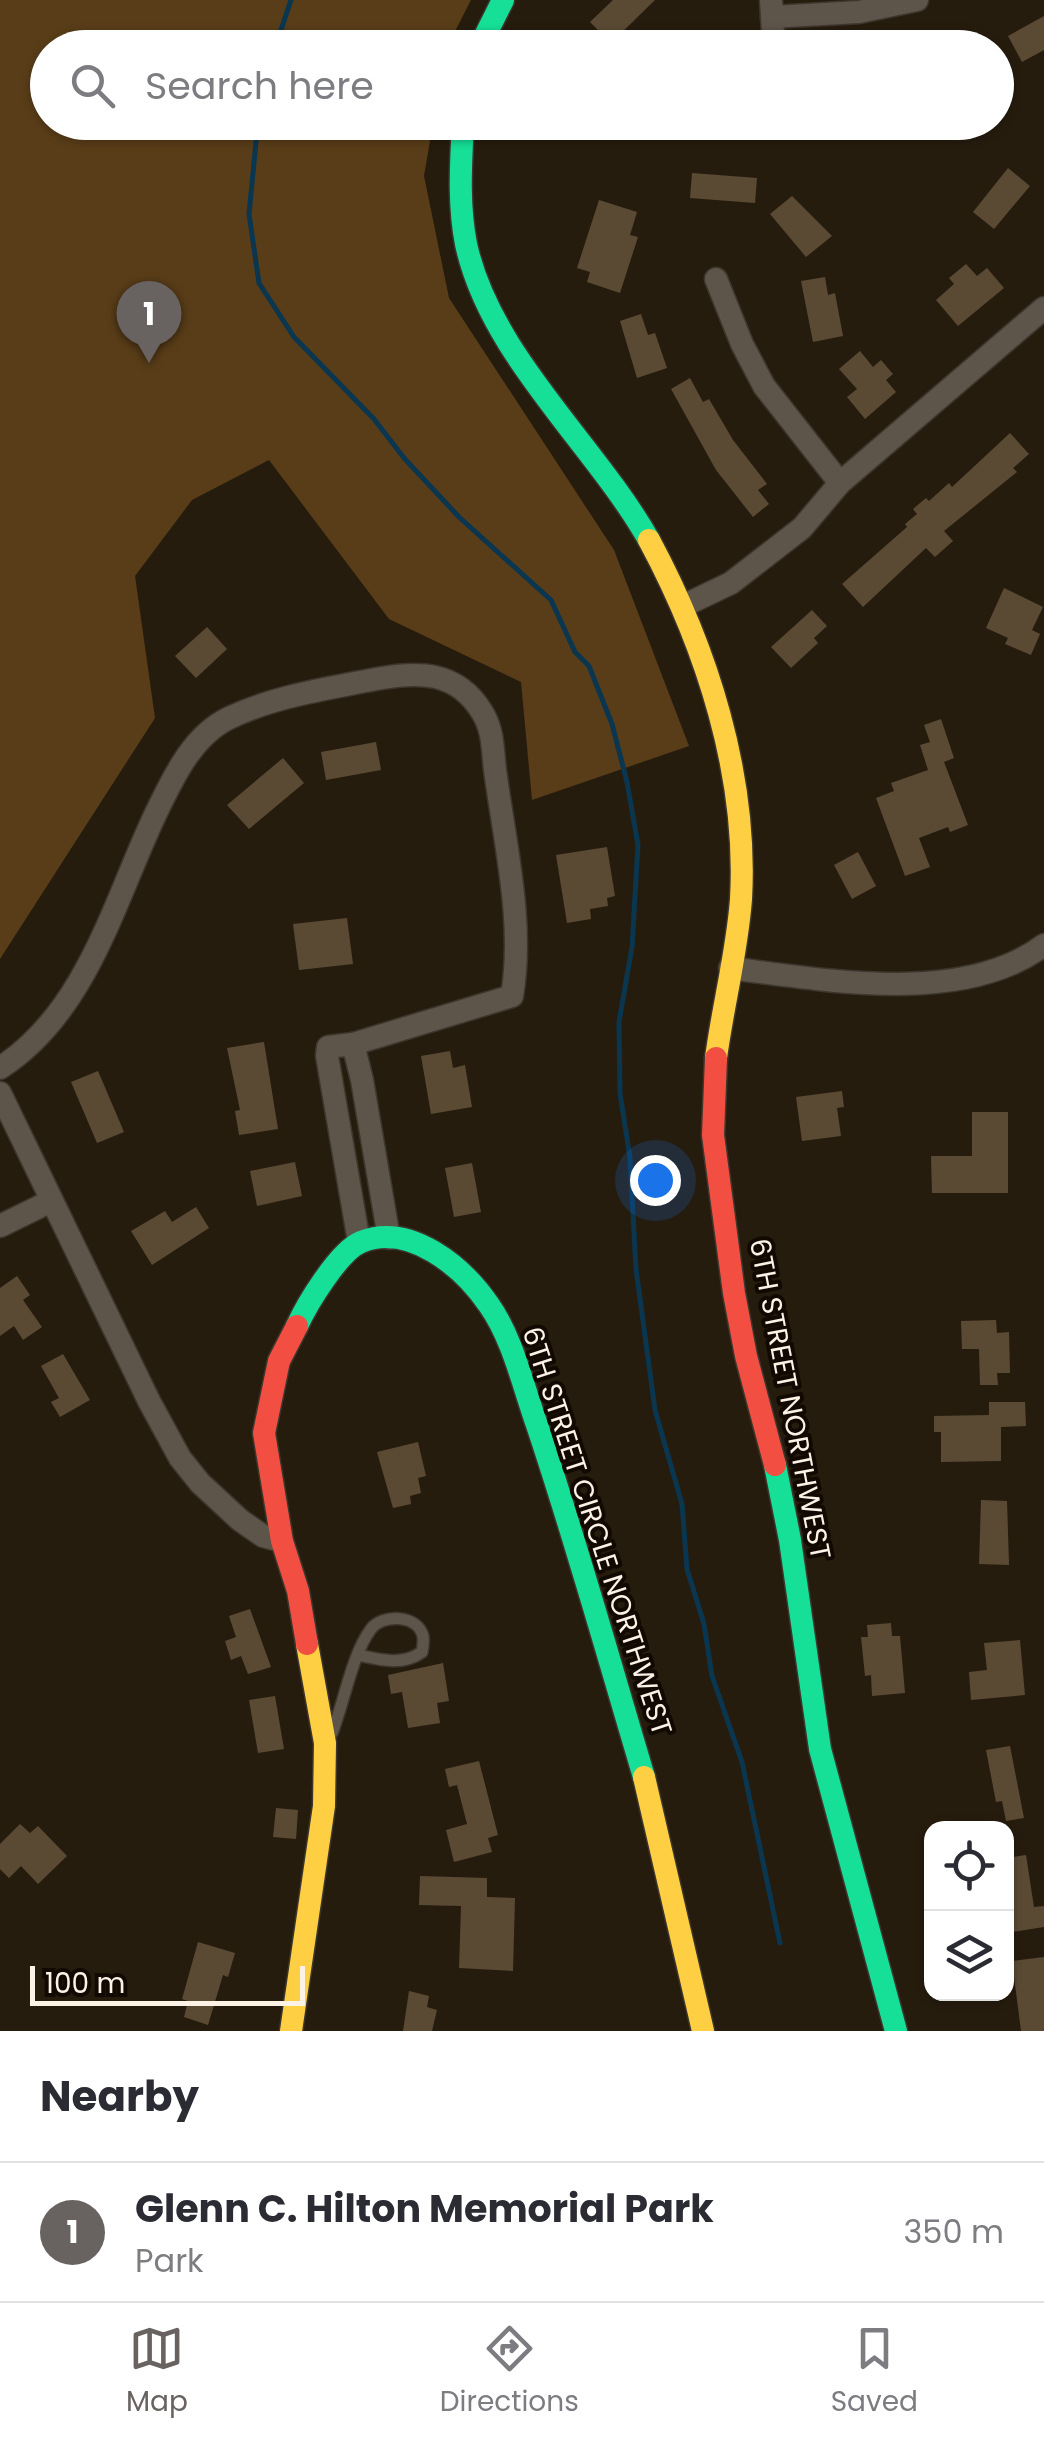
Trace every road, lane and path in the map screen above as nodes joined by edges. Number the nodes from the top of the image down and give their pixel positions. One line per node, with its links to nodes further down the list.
1 (503, 0): 4 (street)
2 (917, 0): 3 (street)
3 (772, 8)
4 (488, 30)
5 (461, 140): 9 (street, 6TH STREET NORTHWEST)
6 (716, 279): 8 (street)
7 (1044, 308): 8 (street)
8 (840, 483): 9 (street)
9 (683, 606): 11 (street, 6TH STREET NORTHWEST)
10 (1044, 945): 11 (street)
11 (730, 968): 24 (street, 6TH STREET NORTHWEST)
12 (352, 1044): 13 (street); 17 (street); 18 (street)
13 (0, 1068)
14 (0, 1093): 15 (street)
15 (51, 1202): 16 (street); 19 (street)
16 (0, 1226)
17 (389, 1238): 18 (street, 6TH STREET CIRCLE NORTHWEST); 23 (street, 6TH STREET CIRCLE NORTHWEST)
18 (359, 1242): 19 (street)
19 (282, 1541): 21 (street)
20 (358, 1656): 20 (lane); 21 (lane)
21 (325, 1751): 22 (street)
22 (291, 2031)
23 (703, 2031)
24 (896, 2031)

